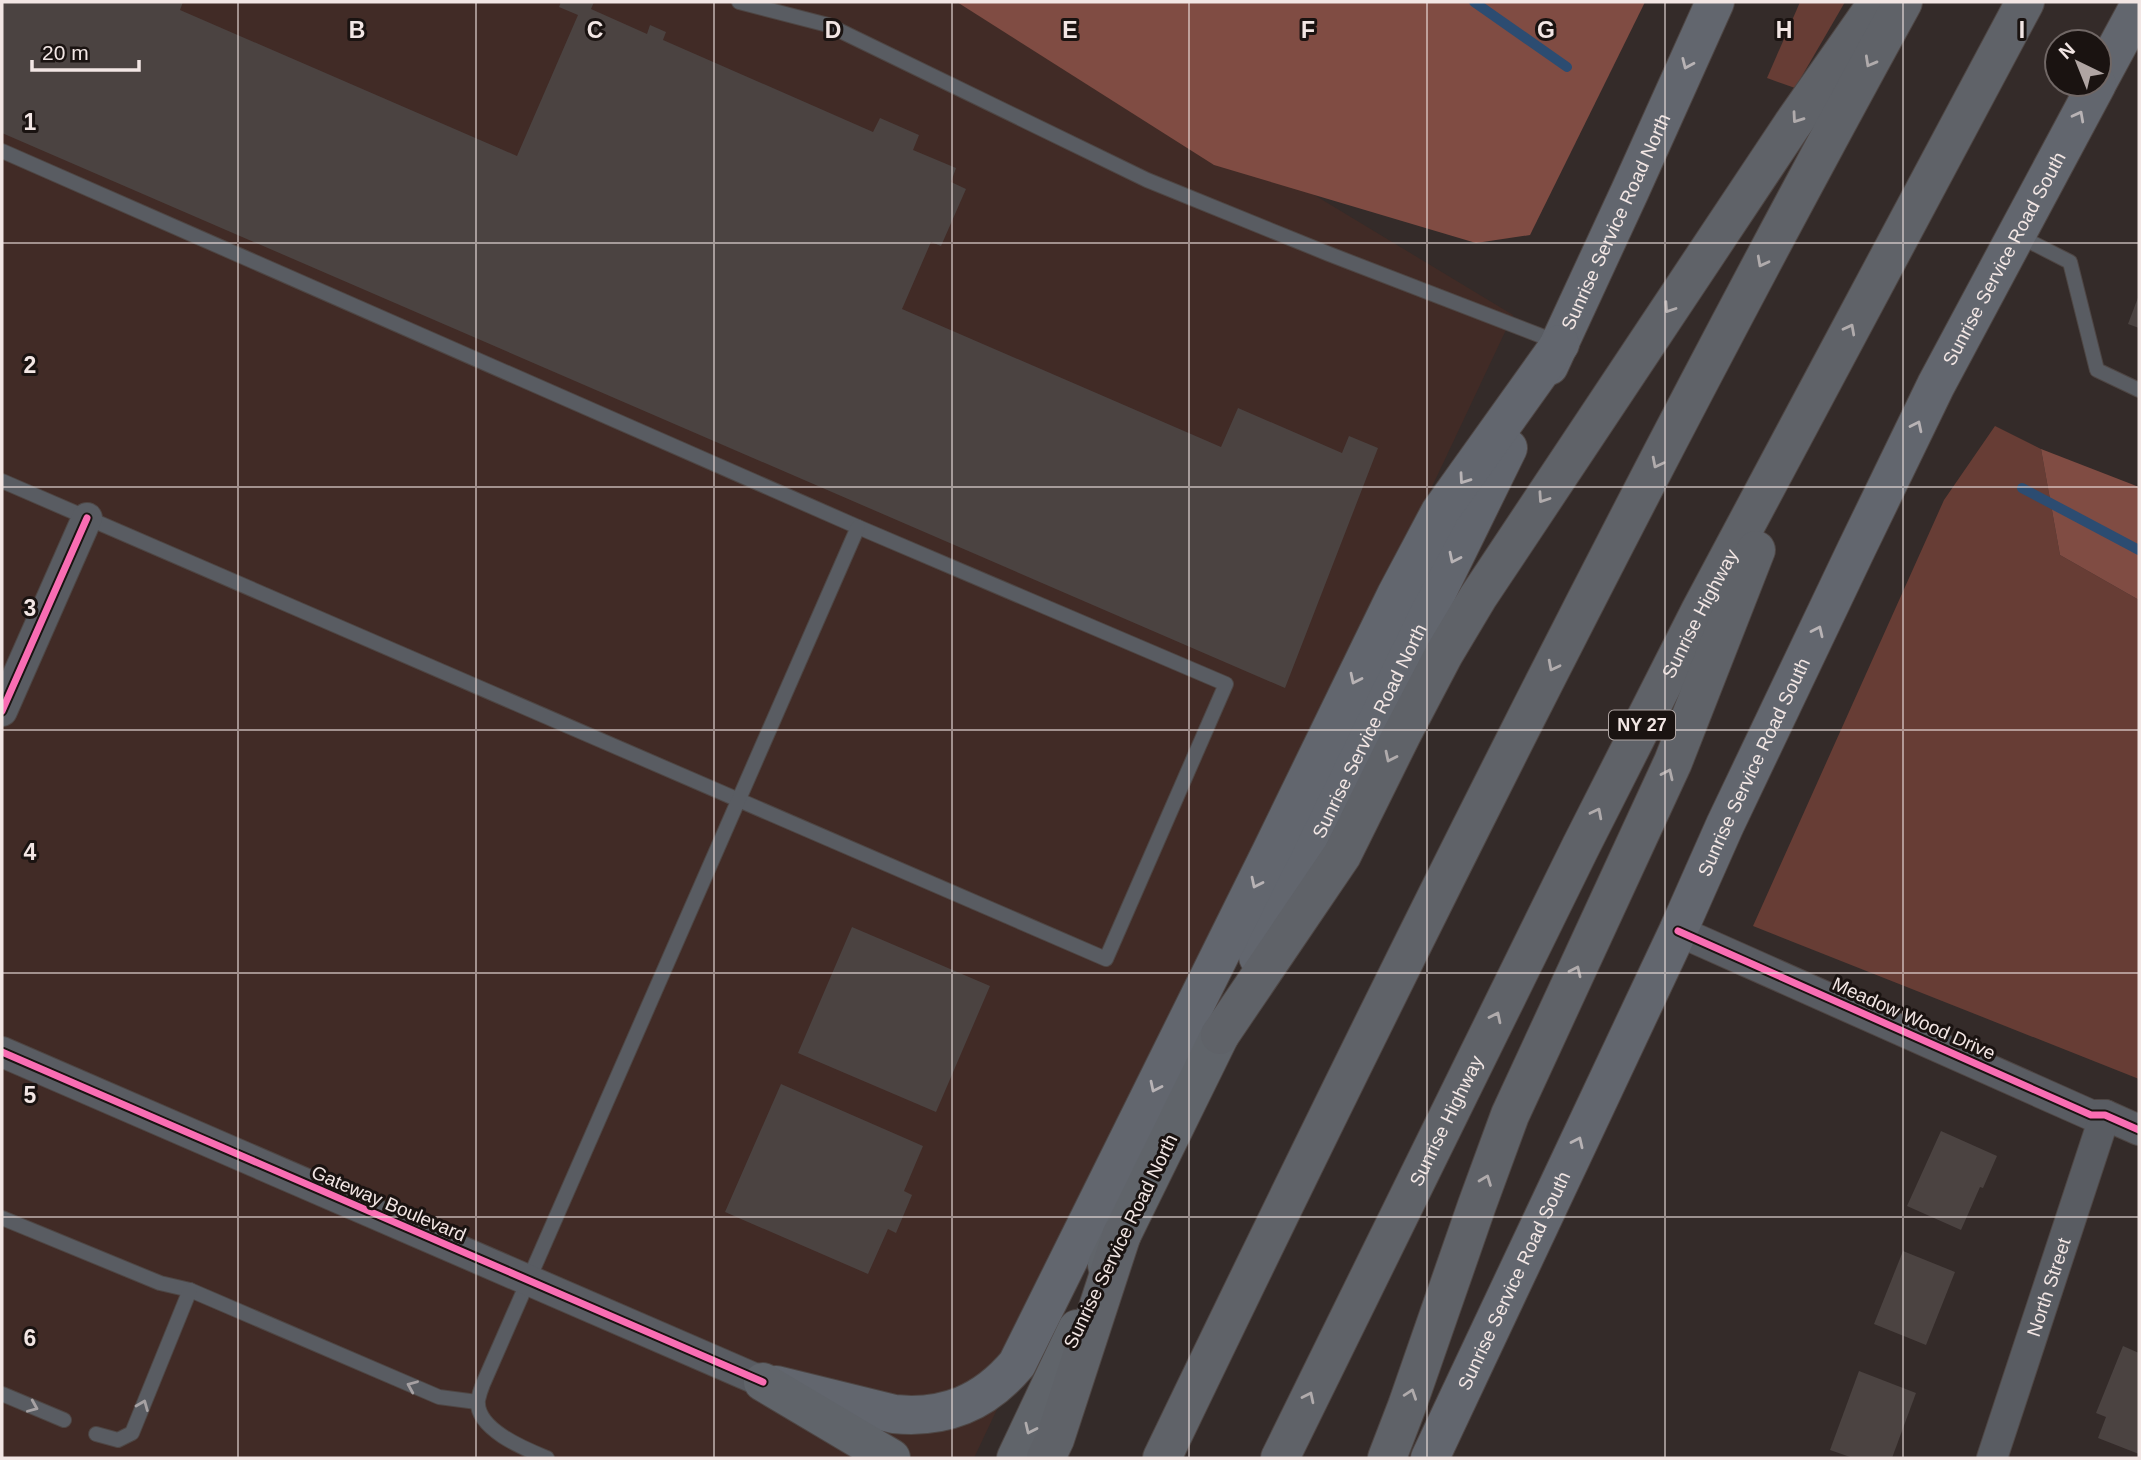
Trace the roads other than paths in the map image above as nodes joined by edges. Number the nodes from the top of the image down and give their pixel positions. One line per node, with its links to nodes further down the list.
1 (739, 2): 11 (lane)
2 (1715, 2): 11 (main road, Sunrise Service Road North, one-way to 11)
3 (1878, 2): 20 (highway, one-way to 20)
4 (1903, 2): 38 (highway, one-way to 38)
5 (2025, 2): 12 (highway, Sunrise Highway / NY 27, one-way to 5)
6 (2139, 6): 7 (main road, Sunrise Service Road South)
7 (2113, 54)
8 (2089, 98): 10 (main road, Sunrise Service Road South, one-way to 8)
9 (2, 151): 16 (lane)
10 (2016, 235): 13 (lane); 19 (main road, Sunrise Service Road South, one-way to 10)
11 (1560, 344): 20 (main road, Sunrise Service Road North, one-way to 20); 28 (main road, one-way to 28)
12 (1823, 379): 39 (highway, Sunrise Highway / NY 27, one-way to 12); 40 (highway, one-way to 12)
13 (2139, 390)
14 (2, 481): 15 (lane)
15 (87, 518): 17 (street); 18 (lane)
16 (858, 527): 18 (lane); 18 (lane)
17 (2, 711)
18 (739, 799): 26 (lane)
19 (1678, 931): 22 (street, Meadow Wood Drive); 41 (main road, Sunrise Service Road South, one-way to 19)
20 (1220, 1035): 25 (highway, Sunrise Service Road North)
21 (2, 1052): 26 (street, Gateway Boulevard)
22 (2105, 1115): 23 (street, Meadow Wood Drive); 42 (street, North Street)
23 (2139, 1130)
24 (2, 1218): 27 (lane)
25 (1122, 1234): 36 (highway, Sunrise Service Road North, one-way to 36); 37 (highway)
26 (527, 1280): 28 (street, Gateway Boulevard); 30 (lane)
27 (190, 1290): 30 (lane, one-way to 27); 32 (lane, one-way to 27)
28 (763, 1382): 35 (highway)
29 (2, 1394): 31 (lane, one-way to 31)
30 (477, 1402): 33 (lane)
31 (64, 1420)
32 (96, 1434)
33 (530, 1455): 34 (lane)
34 (547, 1458)
35 (891, 1458)
36 (1016, 1458)
37 (1046, 1458)
38 (1162, 1458)
39 (1280, 1458)
40 (1387, 1458)
41 (1430, 1458)
42 (1992, 1458)

